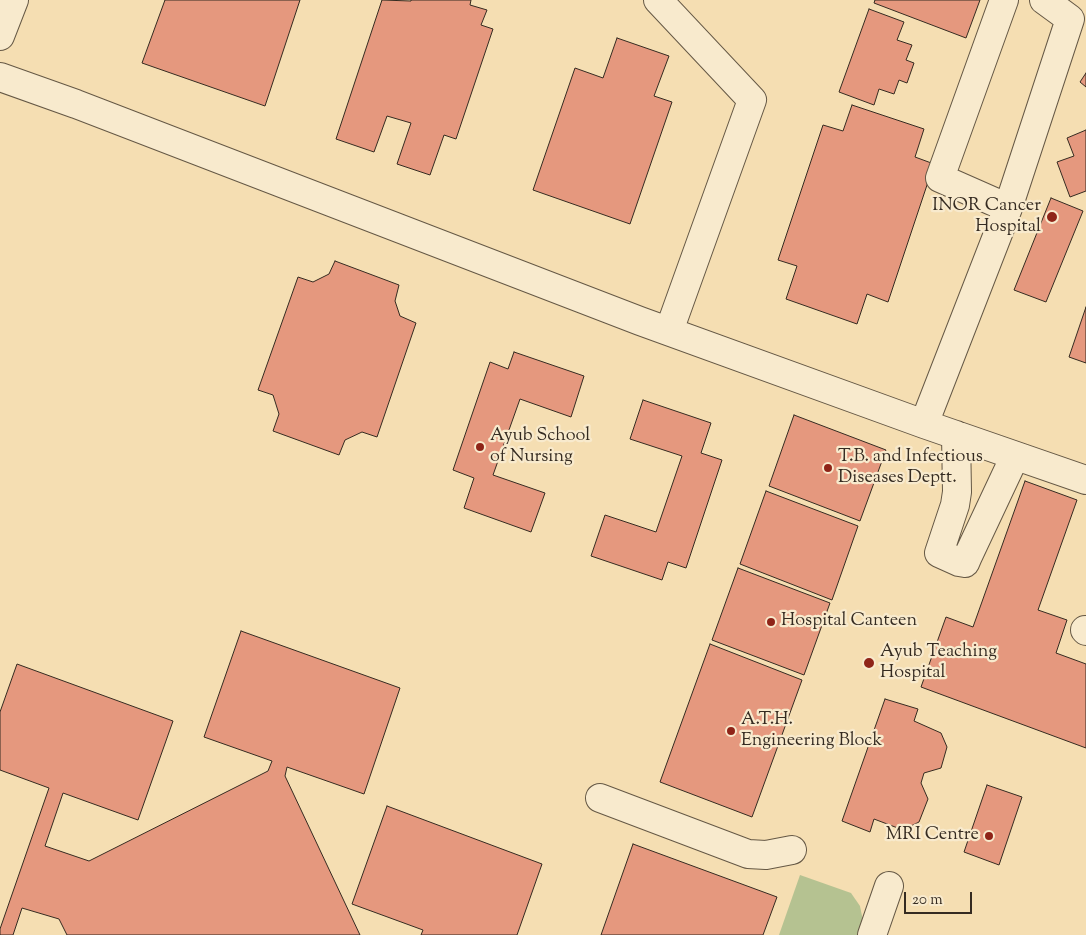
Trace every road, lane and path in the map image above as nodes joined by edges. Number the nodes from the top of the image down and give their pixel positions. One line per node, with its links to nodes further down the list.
1 (14, 0): 5 (street)
2 (658, 0): 8 (street)
3 (1004, 0): 7 (street)
4 (1044, 0): 7 (street)
5 (0, 36)
6 (0, 77): 8 (street)
7 (1008, 208): 9 (street)
8 (669, 331): 9 (street)
9 (924, 424): 10 (street)
10 (956, 435): 11 (street); 11 (street)
11 (1014, 456): 12 (street)
12 (1086, 480)
13 (600, 798): 14 (street)
14 (792, 850)
15 (889, 886): 16 (street)
16 (872, 935)

